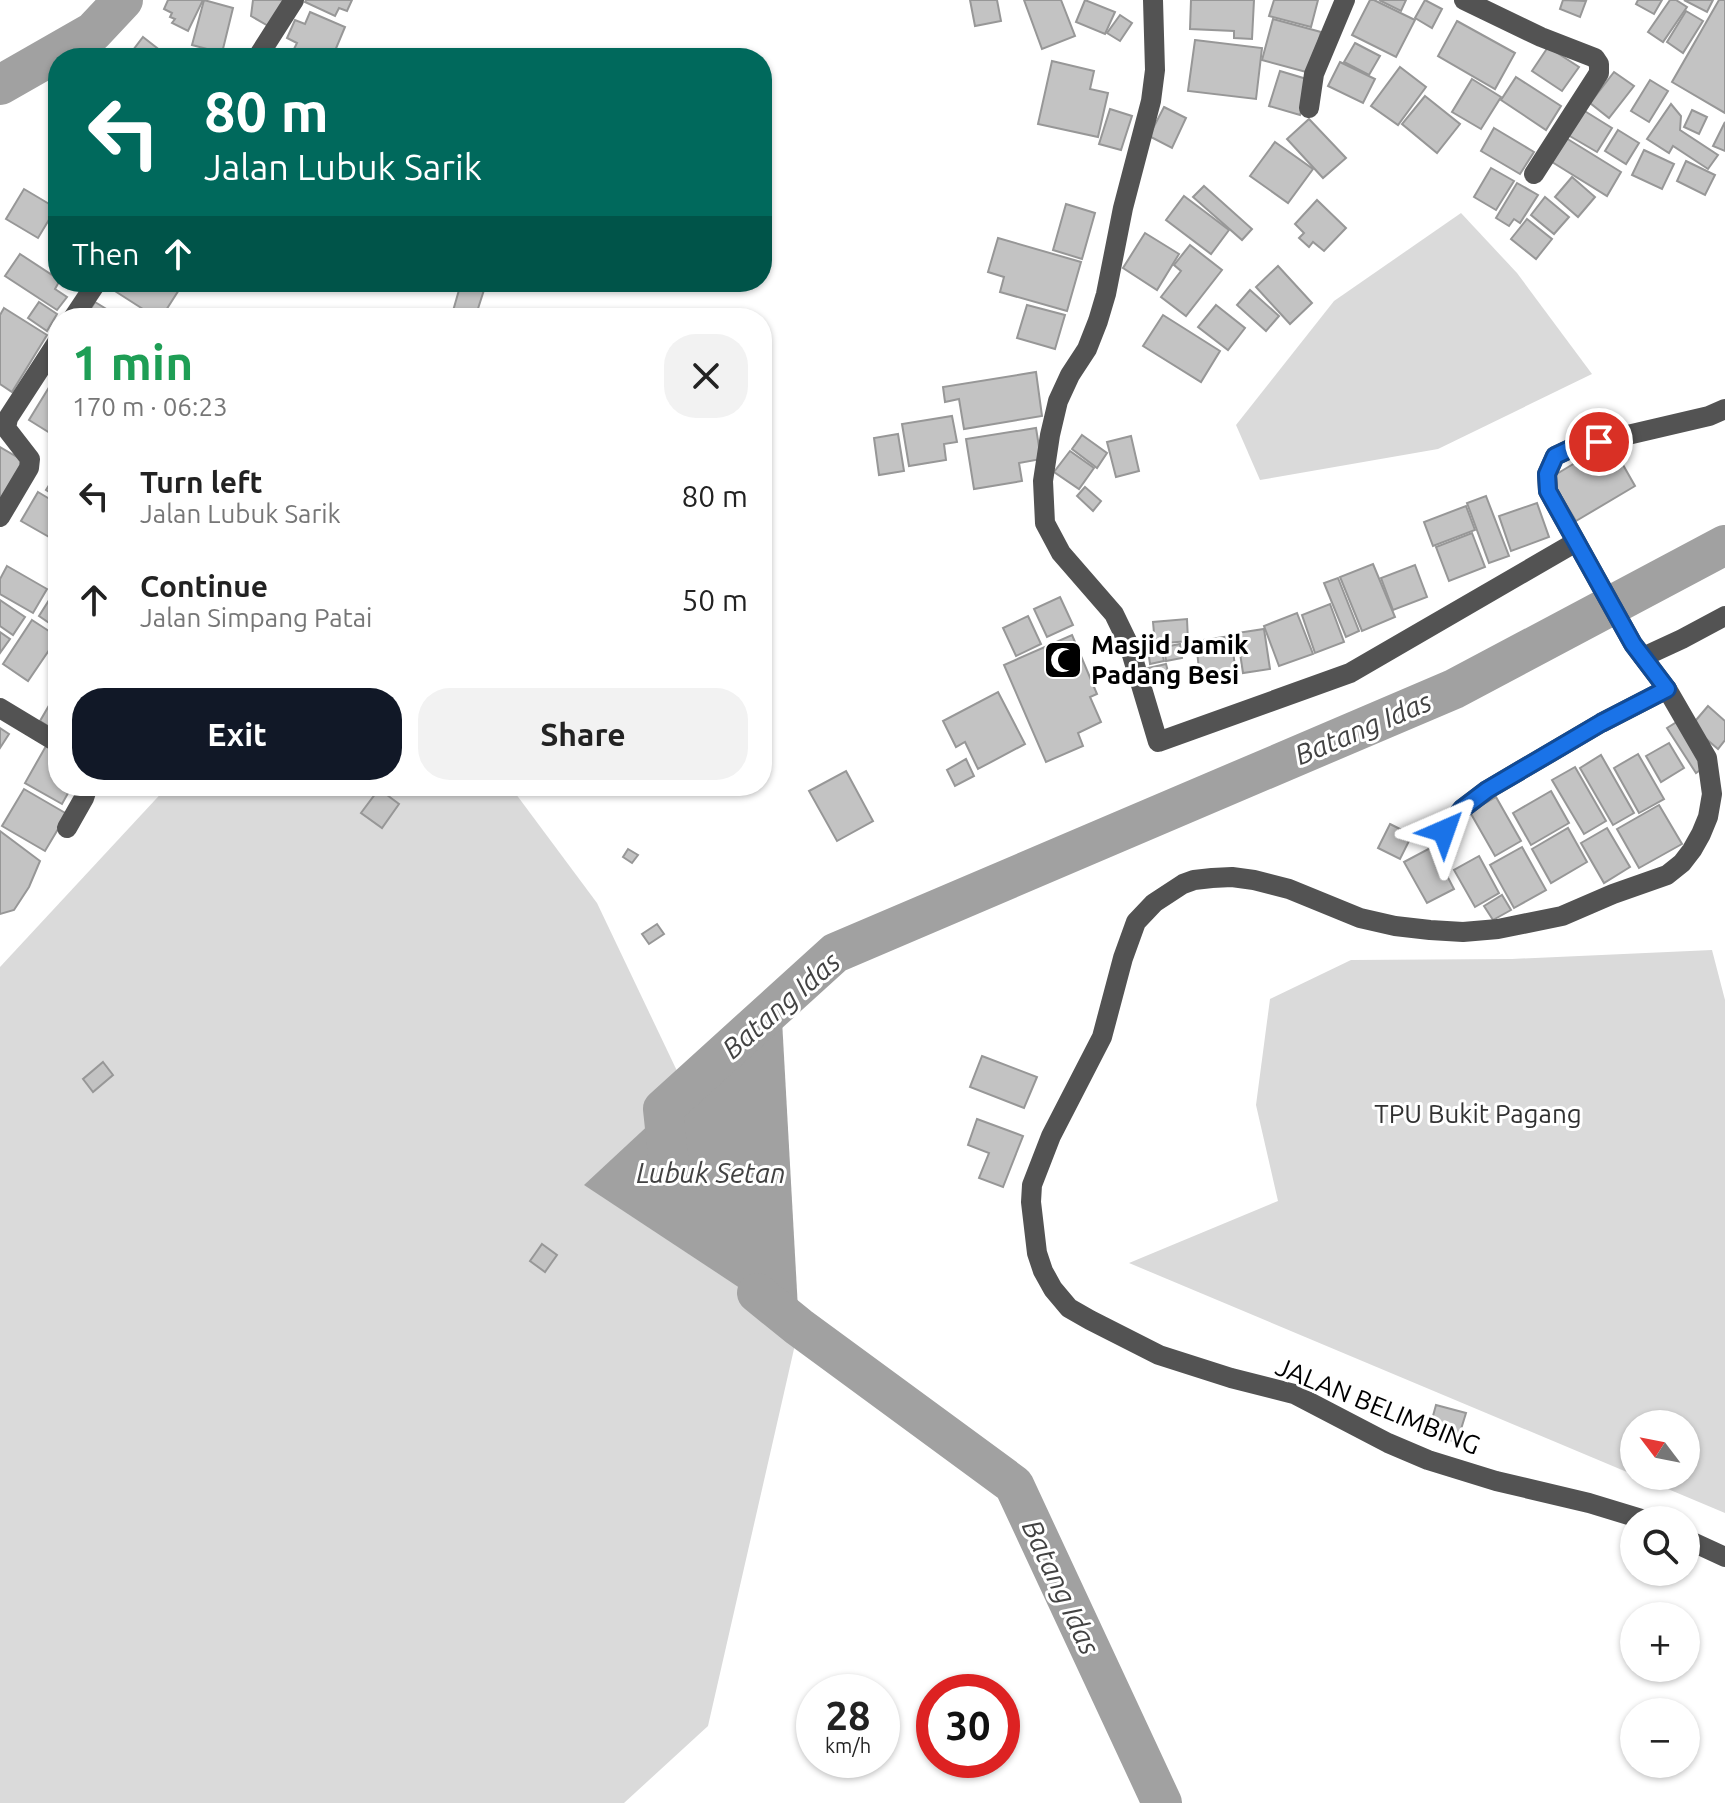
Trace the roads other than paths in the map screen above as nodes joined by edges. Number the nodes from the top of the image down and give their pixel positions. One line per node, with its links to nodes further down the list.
1 (294, 0): 5 (street)
2 (1153, 0): 12 (street)
3 (1345, 0): 6 (street)
4 (1464, 0): 7 (street)
5 (263, 48)
6 (1309, 108)
7 (1534, 174)
8 (48, 356): 10 (street)
9 (1725, 409): 12 (street, JALAN BELIMBING)
10 (3, 428): 11 (street)
11 (0, 517)
12 (1579, 546): 14 (street, JALAN BELIMBING)
13 (1725, 616): 14 (street)
14 (1638, 651): 15 (street, JALAN BELIMBING)
15 (1667, 689): 20 (street); 21 (street, JALAN BELIMBING)
16 (0, 708): 17 (street)
17 (48, 737)
18 (85, 796): 19 (street)
19 (67, 828)
20 (1444, 831)
21 (1620, 1512)
22 (1700, 1545): 23 (street)
23 (1725, 1557)

